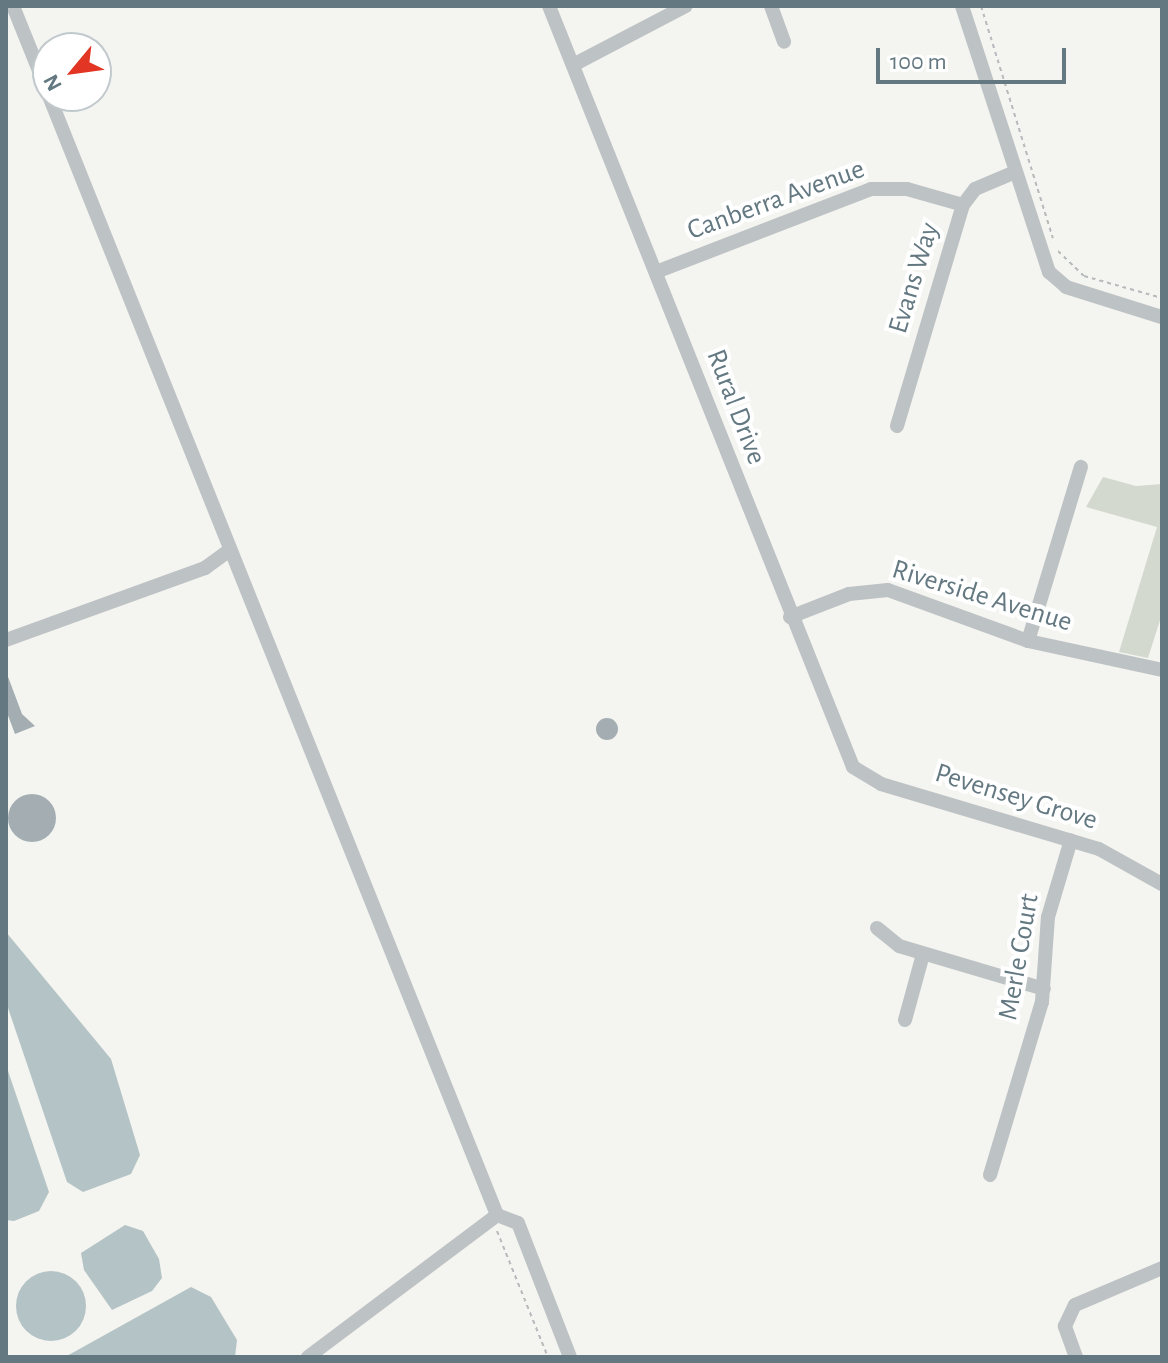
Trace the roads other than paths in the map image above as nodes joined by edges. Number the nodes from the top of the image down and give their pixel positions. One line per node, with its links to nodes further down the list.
1 (13, 6): 7 (street)
2 (549, 6): 8 (street, Rural Drive)
3 (686, 6): 8 (street)
4 (771, 6): 6 (street)
5 (962, 6): 10 (street)
6 (784, 42)
7 (32, 52)
8 (573, 65): 12 (street, Rural Drive)
9 (56, 112): 16 (street)
10 (1015, 172): 11 (street, Evans Way); 13 (street)
11 (963, 205): 12 (street, Canberra Avenue); 14 (street, Evans Way)
12 (656, 272): 17 (street, Rural Drive)
13 (1162, 317)
14 (897, 426)
15 (1081, 467): 19 (street)
16 (230, 550): 18 (street); 29 (street)
17 (790, 617): 19 (street, Riverside Avenue); 21 (street, Rural Drive)
18 (6, 640)
19 (1028, 641): 20 (street, Riverside Avenue)
20 (1162, 670)
21 (853, 767): 22 (street, Pevensey Grove)
22 (1071, 840): 23 (street, Pevensey Grove); 26 (street, Merle Court)
23 (1162, 884)
24 (877, 928): 25 (street)
25 (923, 954): 26 (street); 27 (street)
26 (1044, 989): 28 (street, Merle Court)
27 (905, 1020)
28 (990, 1175)
29 (494, 1217): 31 (street); 32 (street)
30 (1162, 1268): 33 (street)
31 (308, 1357)
32 (570, 1357)
33 (1076, 1357)

